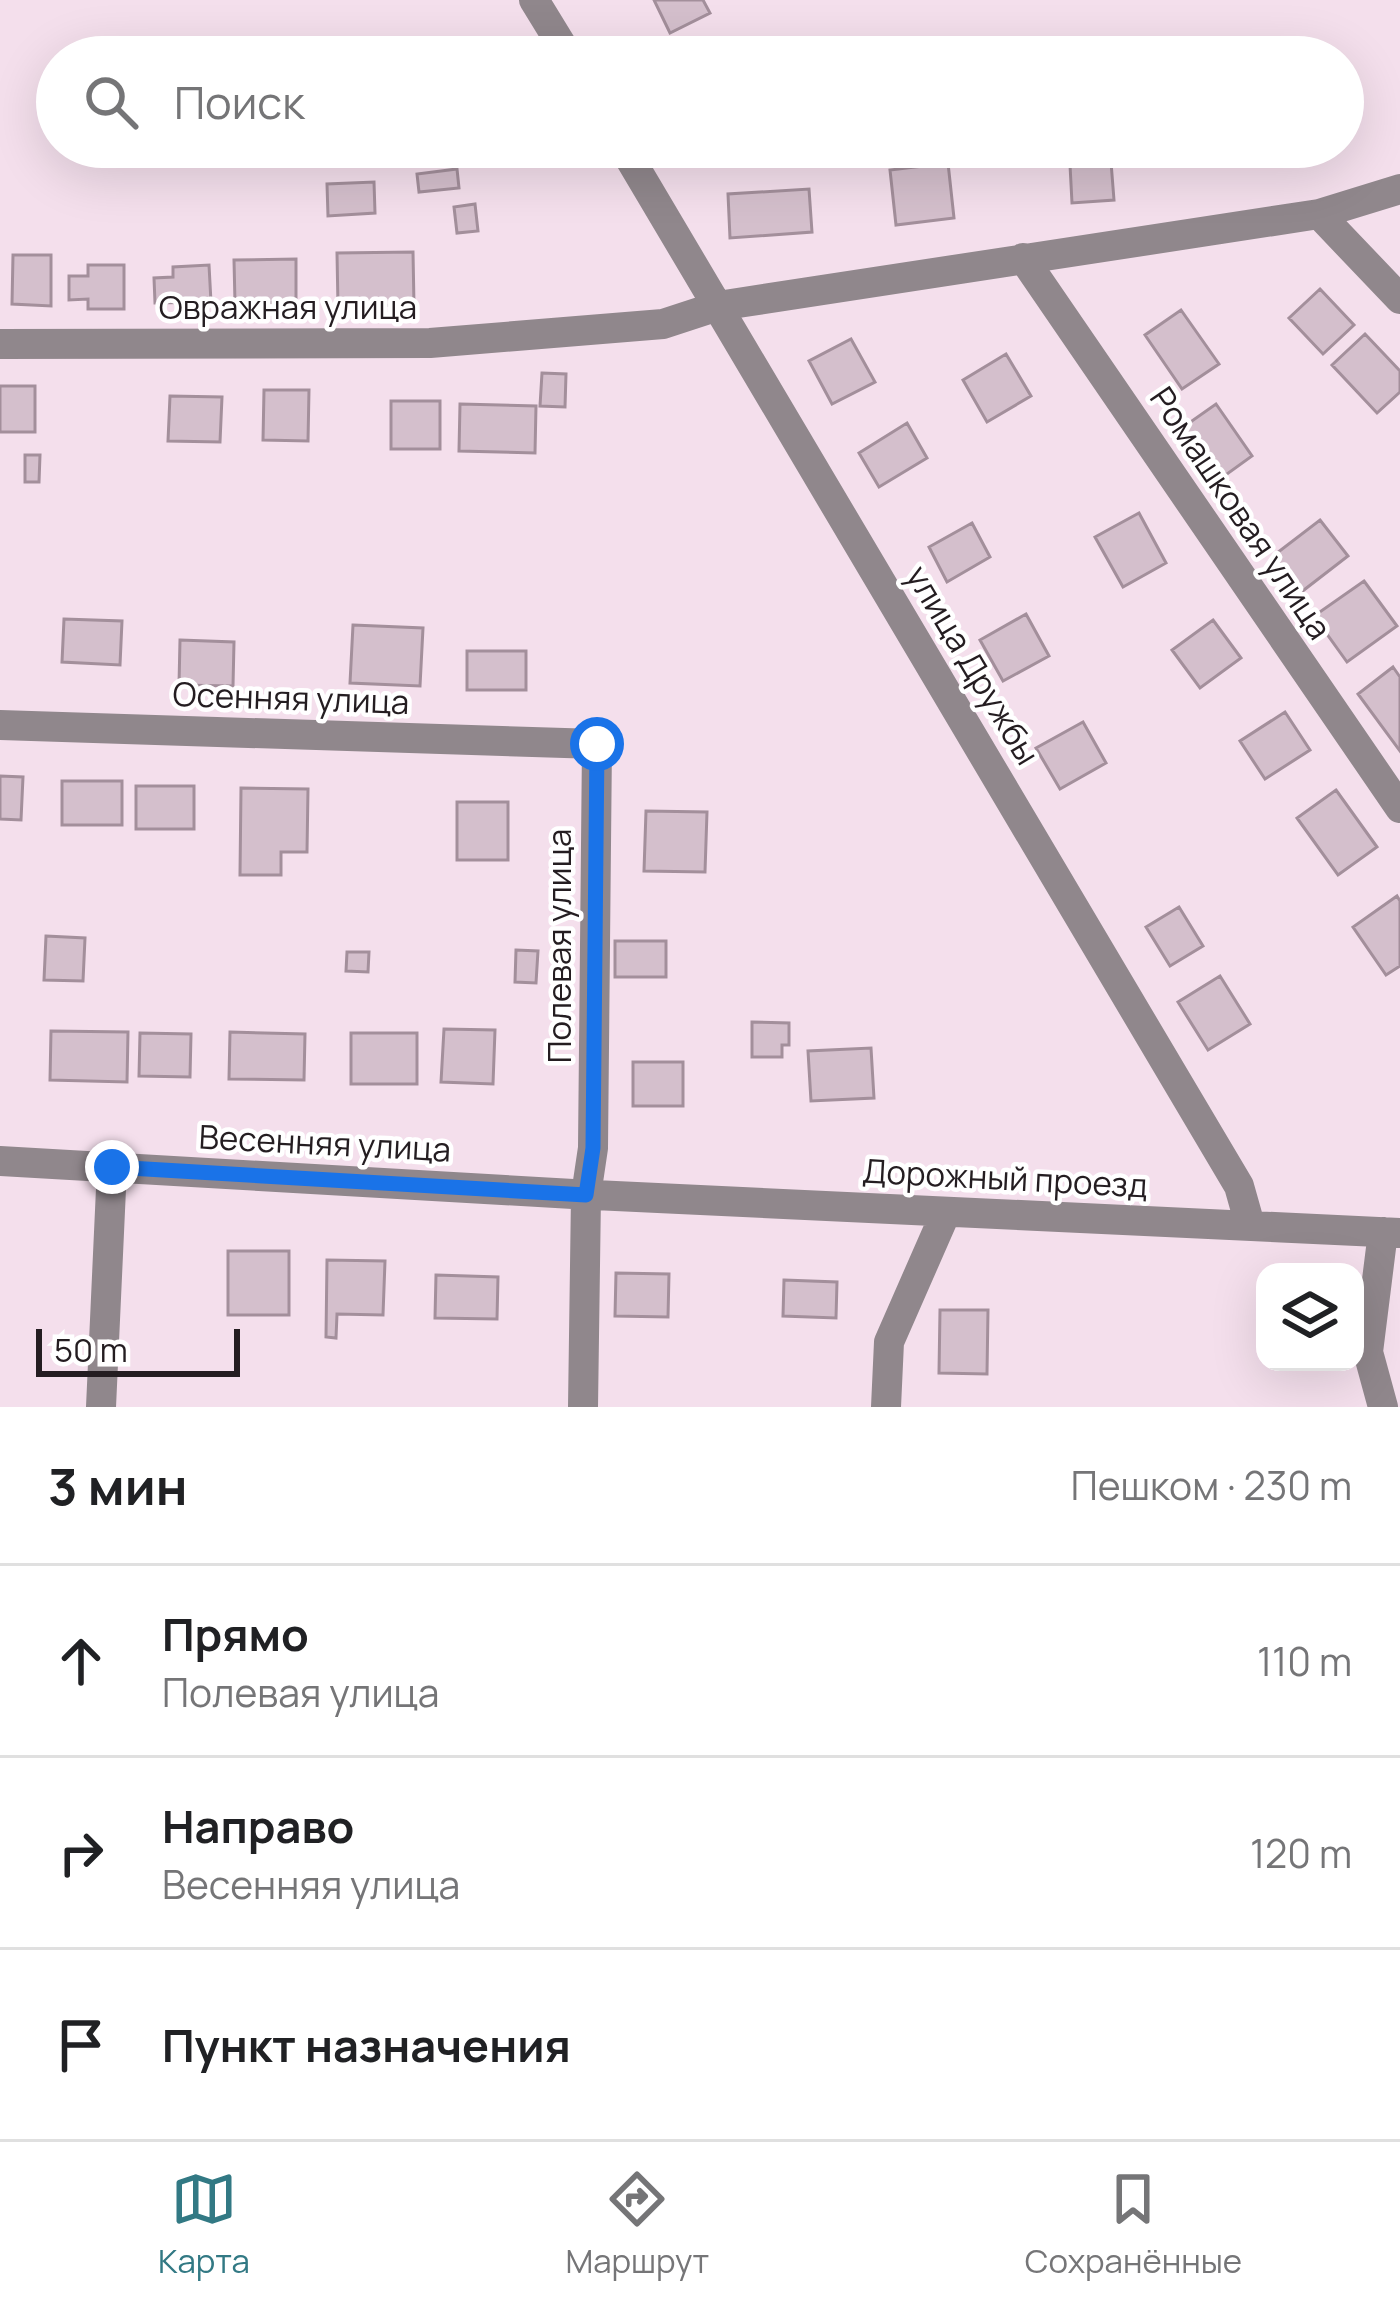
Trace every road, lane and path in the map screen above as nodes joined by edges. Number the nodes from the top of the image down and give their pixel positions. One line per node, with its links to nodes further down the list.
1 (534, 0): 2 (street)
2 (556, 36)
3 (636, 168): 8 (street, улица Дружбы)
4 (1400, 189): 5 (street, Овражная улица)
5 (1319, 214): 6 (street, Овражная улица); 7 (street)
6 (1023, 258): 8 (street, Овражная улица); 12 (street, Ромашковая улица)
7 (1400, 299)
8 (718, 306): 9 (street, Овражная улица); 17 (street, улица Дружбы)
9 (0, 344)
10 (0, 724): 11 (street, Осенняя улица)
11 (588, 744): 15 (street, Полевая улица)
12 (1400, 808)
13 (0, 1161): 14 (street, Весенняя улица)
14 (112, 1167): 15 (street, Весенняя улица); 19 (street)
15 (589, 1195): 16 (street, Дорожный проезд); 20 (street)
16 (946, 1212): 17 (street, Дорожный проезд); 21 (street)
17 (1250, 1225): 18 (street, Дорожный проезд)
18 (1392, 1233): 22 (street)
19 (101, 1407)
20 (584, 1407)
21 (886, 1407)
22 (1383, 1407)

